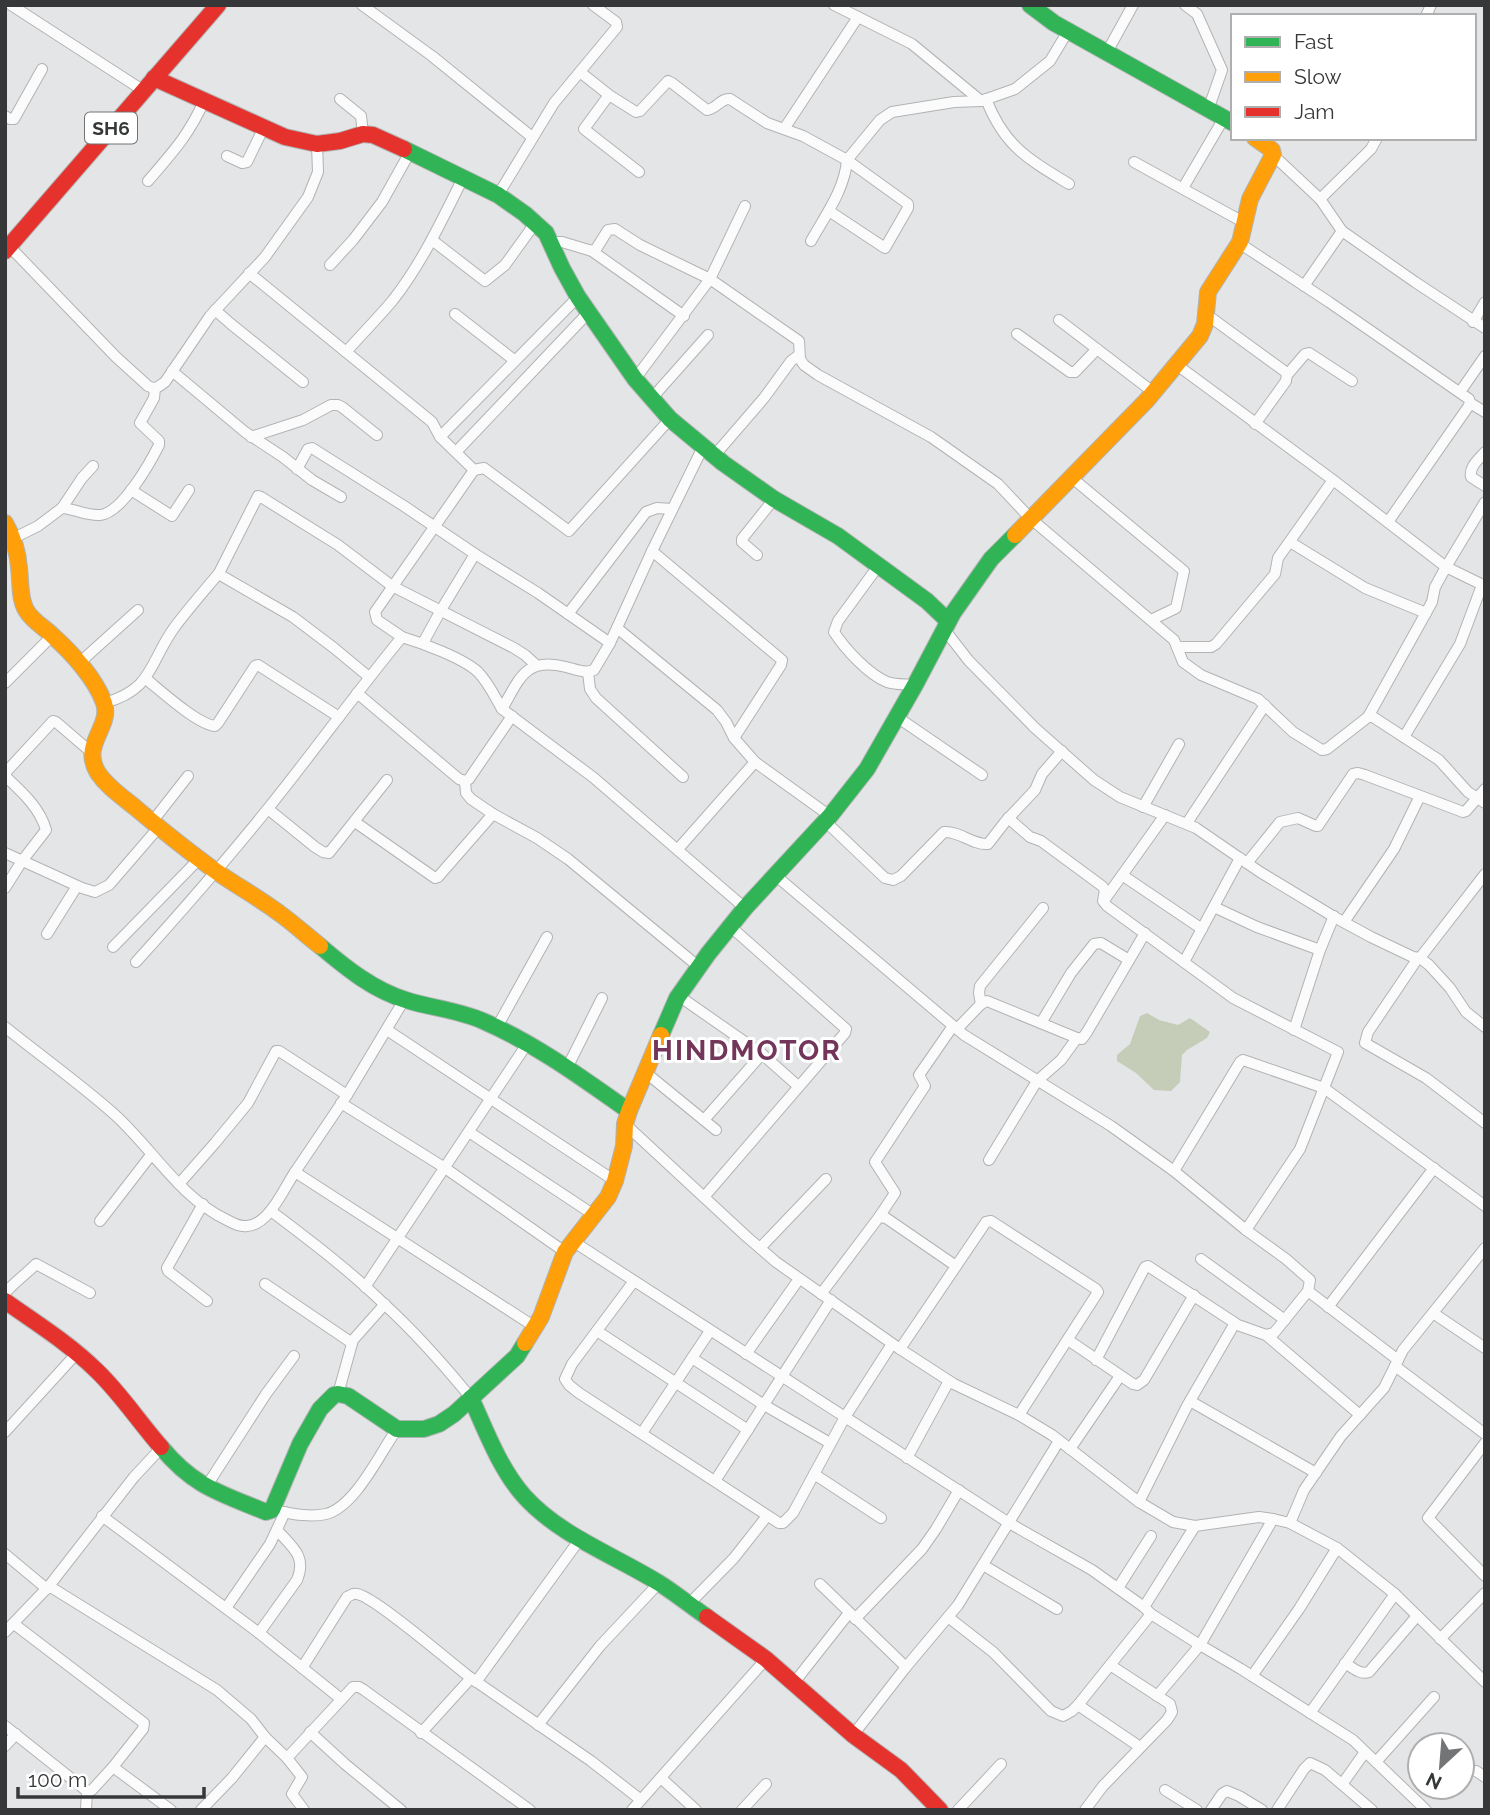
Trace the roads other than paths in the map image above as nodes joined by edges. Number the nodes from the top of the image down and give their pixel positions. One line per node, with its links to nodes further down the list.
1 (218, 5): 14 (street, SH6)
2 (362, 5): 26 (street)
3 (593, 5): 13 (street)
4 (834, 5): 9 (street)
5 (1030, 5): 10 (street)
6 (1133, 5): 11 (street)
7 (1185, 5): 20 (street)
8 (8, 6): 15 (street)
9 (858, 17): 18 (street); 24 (street)
10 (1068, 31): 11 (street); 18 (street)
11 (1107, 52): 20 (street)
12 (42, 69): 21 (street)
13 (580, 72): 16 (street); 26 (street)
14 (155, 78): 15 (street, SH6); 19 (street)
15 (144, 91): 51 (street, SH6)
16 (609, 95): 24 (street); 35 (street)
17 (341, 99): 25 (street)
18 (983, 100): 33 (street); 38 (street)
19 (204, 101): 23 (street); 37 (street)
20 (1208, 110): 22 (street)
21 (5, 116)
22 (1228, 121): 39 (street)
23 (264, 127): 29 (street); 31 (street)
24 (784, 129): 33 (street)
25 (363, 134): 29 (street); 30 (street)
26 (532, 137): 40 (street)
27 (1258, 140): 32 (street)
28 (1376, 140): 41 (street)
29 (317, 144): 54 (street)
30 (410, 152): 36 (street); 53 (street)
31 (227, 156)
32 (1273, 156): 41 (street); 45 (street)
33 (847, 160): 43 (street); 43 (street)
34 (1134, 162): 39 (street)
35 (639, 172)
36 (463, 178): 40 (street); 47 (street)
37 (148, 181)
38 (1069, 184)
39 (1183, 188): 45 (street)
40 (498, 195): 44 (street)
41 (1320, 199): 46 (street)
42 (746, 206): 55 (street)
43 (829, 211): 48 (street)
44 (536, 222): 47 (street); 49 (street)
45 (1245, 223): 50 (street)
46 (1342, 231): 56 (street); 65 (street)
47 (432, 240): 70 (street)
48 (811, 241)
49 (551, 242): 52 (street); 57 (street)
50 (1239, 243): 56 (street); 62 (street)
51 (7, 249): 80 (street)
52 (592, 251): 55 (street); 63 (street)
53 (330, 265)
54 (249, 273): 59 (street); 70 (street)
55 (710, 279): 63 (street); 71 (street)
56 (1304, 286): 82 (street)
57 (578, 297): 60 (street); 73 (street)
58 (1485, 302): 65 (street)
59 (215, 310): 75 (street); 79 (street)
60 (588, 313): 77 (street); 92 (street)
61 (455, 314): 73 (street)
62 (1206, 314): 74 (street); 76 (street)
63 (684, 316): 77 (street)
64 (1059, 320): 69 (street)
65 (1473, 322): 66 (street)
66 (1485, 328)
67 (1017, 334): 69 (street)
68 (708, 335): 83 (street)
69 (1097, 349): 81 (street)
70 (346, 352): 90 (street)
71 (799, 355): 91 (street); 107 (street)
72 (1485, 356): 82 (street)
73 (514, 360): 90 (street)
74 (1177, 365): 81 (street); 87 (street)
75 (172, 372): 80 (street); 89 (street)
76 (1287, 375): 78 (street); 87 (street)
77 (635, 379): 83 (street)
78 (1352, 381)
79 (303, 382)
80 (155, 388): 100 (street)
81 (1153, 392): 97 (street)
82 (1460, 392): 84 (street)
83 (652, 398): 86 (street)
84 (1470, 403): 85 (street); 108 (street)
85 (1485, 412)
86 (670, 419): 91 (street); 96 (street)
87 (1255, 424): 98 (street)
88 (377, 435): 89 (street)
89 (251, 437): 95 (street)
90 (440, 437): 92 (street)
91 (709, 451): 103 (street); 106 (street)
92 (456, 452): 96 (street)
93 (1485, 452): 99 (street)
94 (93, 466): 105 (street)
95 (298, 469): 102 (street); 110 (street)
96 (474, 470): 110 (street)
97 (1071, 477): 107 (street); 125 (street)
98 (1333, 480): 108 (street); 112 (street)
99 (1485, 486)
100 (131, 490): 101 (street); 105 (street)
101 (189, 490)
102 (341, 497)
103 (774, 499): 115 (street); 116 (street)
104 (1485, 502): 117 (street)
105 (62, 508): 111 (street)
106 (672, 509): 113 (street); 123 (street)
107 (1030, 518): 125 (street); 126 (street)
108 (1388, 522): 117 (street)
109 (5, 523): 111 (street)
110 (435, 527): 114 (street); 120 (street)
111 (12, 539): 128 (street)
112 (1290, 541): 124 (street); 132 (street)
113 (652, 551): 127 (street); 148 (street)
114 (475, 554): 122 (street); 123 (street)
115 (757, 555)
116 (879, 565): 126 (street); 139 (street)
117 (1446, 567): 119 (street); 124 (street)
118 (219, 573): 120 (street); 136 (street); 137 (street)
119 (1483, 585): 147 (street)
120 (392, 586): 122 (street); 129 (street)
121 (138, 610): 133 (street)
122 (441, 610): 130 (street); 134 (street)
123 (568, 614): 131 (street)
124 (1426, 614): 146 (street)
125 (1151, 620): 132 (street)
126 (946, 625): 139 (street); 150 (street)
127 (617, 628): 131 (street); 148 (street)
128 (52, 635): 133 (street); 138 (street)
129 (402, 638): 130 (street); 136 (street)
130 (423, 643): 143 (street)
131 (610, 643): 135 (street)
132 (1177, 647): 142 (street)
133 (78, 664): 141 (street)
134 (536, 665): 135 (street); 143 (street)
135 (588, 672): 155 (street)
136 (369, 677): 140 (street)
137 (146, 679): 141 (street); 144 (street)
138 (5, 683)
139 (915, 685): 145 (street)
140 (357, 693): 144 (street); 157 (street)
141 (104, 703): 151 (street)
142 (1265, 705): 146 (street); 168 (street)
143 (507, 713): 157 (street); 170 (street)
144 (339, 717): 162 (street)
145 (897, 717): 153 (street); 165 (street)
146 (1368, 717): 147 (street)
147 (1404, 737): 160 (street)
148 (734, 738): 152 (street)
149 (1179, 744): 161 (street)
150 (1062, 751): 161 (street); 166 (street)
151 (91, 752): 169 (street); 174 (street)
152 (755, 762): 165 (street); 170 (street)
153 (982, 775)
154 (188, 776): 169 (street)
155 (683, 777)
156 (387, 780): 167 (street)
157 (465, 781): 163 (street)
158 (1485, 789): 160 (street)
159 (1420, 796): 160 (street); 173 (street); 185 (street)
160 (1480, 801)
161 (1143, 807): 164 (street)
162 (268, 809): 167 (street); 175 (street)
163 (493, 814): 167 (street); 197 (street)
164 (1165, 815): 168 (street); 178 (street)
165 (828, 818): 166 (street); 177 (street)
166 (1008, 818): 181 (street)
167 (355, 822)
168 (1187, 823): 173 (street)
169 (155, 825): 172 (street); 179 (street)
170 (677, 849): 183 (street)
171 (5, 853): 174 (street)
172 (200, 858): 175 (street); 191 (street)
173 (1243, 860): 182 (street); 185 (street)
174 (22, 861): 179 (street); 180 (street)
175 (217, 871): 195 (street); 200 (street)
176 (1485, 874): 193 (street)
177 (775, 875): 183 (street); 205 (street)
178 (1122, 875): 181 (street); 187 (street)
179 (77, 886): 189 (street)
180 (5, 888)
181 (1103, 901): 188 (street)
182 (1214, 907): 187 (street); 192 (street)
183 (745, 908): 186 (street)
184 (1043, 908): 201 (street)
185 (1339, 919): 192 (street); 193 (street)
186 (730, 926): 197 (street); 215 (street)
187 (1202, 929): 196 (street)
188 (1145, 933): 194 (street); 196 (street)
189 (47, 934)
190 (547, 937): 203 (street)
191 (113, 947)
192 (1320, 950): 207 (street)
193 (1419, 958): 204 (street); 221 (street)
194 (1129, 960): 202 (street); 209 (street)
195 (136, 962)
196 (1184, 962): 207 (street)
197 (699, 967): 198 (street)
198 (679, 996): 211 (street); 213 (street)
199 (602, 998): 212 (street)
200 (404, 1000): 203 (street); 206 (street)
201 (981, 1004): 202 (street); 205 (street)
202 (1041, 1023): 209 (street)
203 (497, 1027): 210 (street)
204 (1485, 1027)
205 (955, 1028): 214 (street); 238 (street)
206 (387, 1030): 217 (street); 218 (street)
207 (1294, 1030): 216 (street)
208 (7, 1031): 224 (street)
209 (1077, 1038): 214 (street)
210 (527, 1044): 212 (street); 217 (street)
211 (762, 1054): 215 (street); 220 (street)
212 (567, 1068): 219 (street)
213 (645, 1072): 219 (street); 220 (street)
214 (1037, 1081): 225 (street); 228 (street)
215 (798, 1086): 233 (street)
216 (1324, 1088): 227 (street); 228 (street); 240 (street)
217 (492, 1098): 223 (street); 231 (street)
218 (344, 1099): 226 (street); 229 (street); 232 (street)
219 (627, 1117): 231 (street); 233 (street)
220 (704, 1120): 222 (street)
221 (1485, 1123)
222 (716, 1130)
223 (469, 1132): 226 (street); 237 (street)
224 (151, 1155): 232 (street); 239 (street)
225 (989, 1160)
226 (445, 1168): 241 (street); 242 (street)
227 (1434, 1168): 235 (street); 260 (street)
228 (1174, 1171): 240 (street)
229 (295, 1172): 236 (street); 241 (street)
230 (826, 1179): 243 (street)
231 (615, 1181): 237 (street)
232 (179, 1184): 234 (street)
233 (705, 1197): 243 (street)
234 (203, 1204): 236 (street); 258 (street)
235 (1485, 1206)
236 (271, 1211): 250 (street)
237 (594, 1214): 242 (street)
238 (878, 1217): 246 (street); 254 (street)
239 (100, 1221)
240 (1246, 1230): 251 (street)
241 (398, 1237): 250 (street); 264 (street)
242 (569, 1247): 248 (street); 264 (street)
243 (760, 1248): 247 (street)
244 (1485, 1248): 261 (street)
245 (1201, 1259): 262 (street)
246 (956, 1266): 268 (street); 270 (street)
247 (799, 1279): 254 (street); 273 (street)
248 (634, 1281): 265 (street); 266 (street)
249 (265, 1284): 269 (street)
250 (365, 1287): 259 (street)
251 (1308, 1290): 260 (street); 262 (street)
252 (5, 1293): 253 (street)
253 (90, 1293)
254 (821, 1294): 256 (street)
255 (1194, 1295): 263 (street); 276 (street); 279 (street)
256 (831, 1300): 270 (street); 278 (street)
257 (5, 1301): 272 (street)
258 (207, 1301)
259 (385, 1304): 269 (street); 283 (street)
260 (1328, 1307): 277 (street)
261 (1433, 1313): 271 (street); 277 (street)
262 (1285, 1320): 267 (street)
263 (1235, 1324): 267 (street); 284 (street)
264 (535, 1327): 283 (street)
265 (597, 1331): 281 (street); 292 (street)
266 (710, 1331): 273 (street); 275 (street)
267 (1266, 1335): 287 (street)
268 (1068, 1340): 276 (street); 286 (street)
269 (352, 1343): 282 (street)
270 (896, 1346): 280 (street); 288 (street)
271 (1485, 1349)
272 (77, 1353): 291 (street); 297 (street)
273 (746, 1354): 278 (street)
274 (294, 1356): 303 (street)
275 (692, 1358): 281 (street); 285 (street)
276 (1096, 1360): 279 (street)
277 (1396, 1363): 287 (street); 293 (street)
278 (782, 1376): 285 (street); 288 (street)
279 (1120, 1376): 298 (street)
280 (949, 1381): 286 (street); 299 (street)
281 (676, 1382): 290 (street); 292 (street)
282 (338, 1394): 289 (street); 306 (street)
283 (471, 1398): 289 (street); 316 (street)
284 (1190, 1401): 300 (street); 305 (street)
285 (764, 1405): 290 (street); 295 (street)
286 (1019, 1415): 294 (street)
287 (1360, 1415): 300 (street)
288 (845, 1417): 295 (street); 299 (street)
289 (397, 1429): 306 (street)
290 (748, 1430): 302 (street)
291 (5, 1432)
292 (642, 1433): 302 (street)
293 (1485, 1434)
294 (1059, 1441): 298 (street); 311 (street)
295 (830, 1443): 301 (street)
296 (1485, 1443): 320 (street)
297 (161, 1448): 303 (street); 307 (street)
298 (1070, 1449): 305 (street)
299 (907, 1458): 304 (street)
300 (1316, 1473): 312 (street)
301 (814, 1474): 308 (street); 309 (street)
302 (715, 1481): 308 (street)
303 (206, 1487): 306 (street)
304 (959, 1490): 311 (street); 332 (street)
305 (1139, 1502): 313 (street)
306 (278, 1511): 314 (street)
307 (102, 1516): 323 (street); 328 (street)
308 (767, 1516): 327 (street)
309 (881, 1518)
310 (1273, 1519): 312 (street); 313 (street); 338 (street)
311 (1009, 1523): 319 (street); 324 (street)
312 (1290, 1523): 317 (street)
313 (1195, 1526): 330 (street)
314 (277, 1530): 328 (street); 336 (street)
315 (1151, 1536): 324 (street)
316 (580, 1539): 321 (street); 345 (street)
317 (1337, 1548): 326 (street); 344 (street)
318 (5, 1554): 323 (street)
319 (983, 1565): 329 (street); 333 (street)
320 (1485, 1576)
321 (659, 1583): 327 (street); 353 (street)
322 (820, 1584): 332 (street)
323 (48, 1588): 334 (street); 359 (street)
324 (1118, 1588): 330 (street)
325 (1485, 1593): 337 (street)
326 (1395, 1594): 331 (street); 340 (street)
327 (689, 1604): 339 (street)
328 (226, 1608): 336 (street)
329 (1057, 1609)
330 (1148, 1610): 338 (street); 341 (street)
331 (1417, 1615): 337 (street); 340 (street)
332 (852, 1616): 342 (street); 347 (street)
333 (948, 1617): 342 (street); 351 (street)
334 (14, 1623): 335 (street); 366 (street)
335 (5, 1632)
336 (259, 1633): 343 (street)
337 (1440, 1639): 346 (street)
338 (1200, 1645): 344 (street); 348 (street)
339 (766, 1659): 347 (street); 367 (street)
340 (1345, 1663): 352 (street)
341 (1110, 1665): 348 (street); 351 (street)
342 (906, 1667): 358 (street)
343 (302, 1668): 345 (street); 350 (street)
344 (1252, 1676): 352 (street)
345 (473, 1680): 353 (street); 356 (street)
346 (1484, 1680)
347 (793, 1684): 358 (street)
348 (1157, 1696): 361 (street)
349 (1434, 1697): 364 (street)
350 (341, 1699): 355 (street); 356 (street)
351 (1077, 1705): 361 (street)
352 (1310, 1713): 362 (street)
353 (538, 1725): 372 (street)
354 (5, 1726): 357 (street)
355 (310, 1732): 363 (street); 378 (street)
356 (421, 1732): 379 (street)
357 (16, 1734): 360 (street); 371 (street)
358 (853, 1735): 373 (street)
359 (265, 1737): 363 (street); 376 (street)
360 (5, 1746)
361 (1140, 1747): 384 (street)
362 (1365, 1752): 364 (street); 368 (street)
363 (287, 1758): 377 (street)
364 (1376, 1762): 390 (street)
365 (1000, 1764): 383 (street)
366 (113, 1767): 371 (street); 375 (street)
367 (661, 1778): 372 (street); 381 (street)
368 (1343, 1783): 388 (street); 389 (street)
369 (765, 1784): 382 (street)
370 (1165, 1790): 385 (street)
371 (87, 1791): 374 (street)
372 (641, 1800): 380 (street)
373 (939, 1809)
374 (86, 1810)
375 (171, 1810)
376 (201, 1810)
377 (304, 1810)
378 (401, 1810)
379 (530, 1810)
380 (632, 1810)
381 (696, 1810)
382 (742, 1810)
383 (958, 1810)
384 (1086, 1810)
385 (1196, 1810)
386 (1211, 1810): 387 (street)
387 (1262, 1810)
388 (1276, 1810)
389 (1372, 1810)
390 (1426, 1810)

